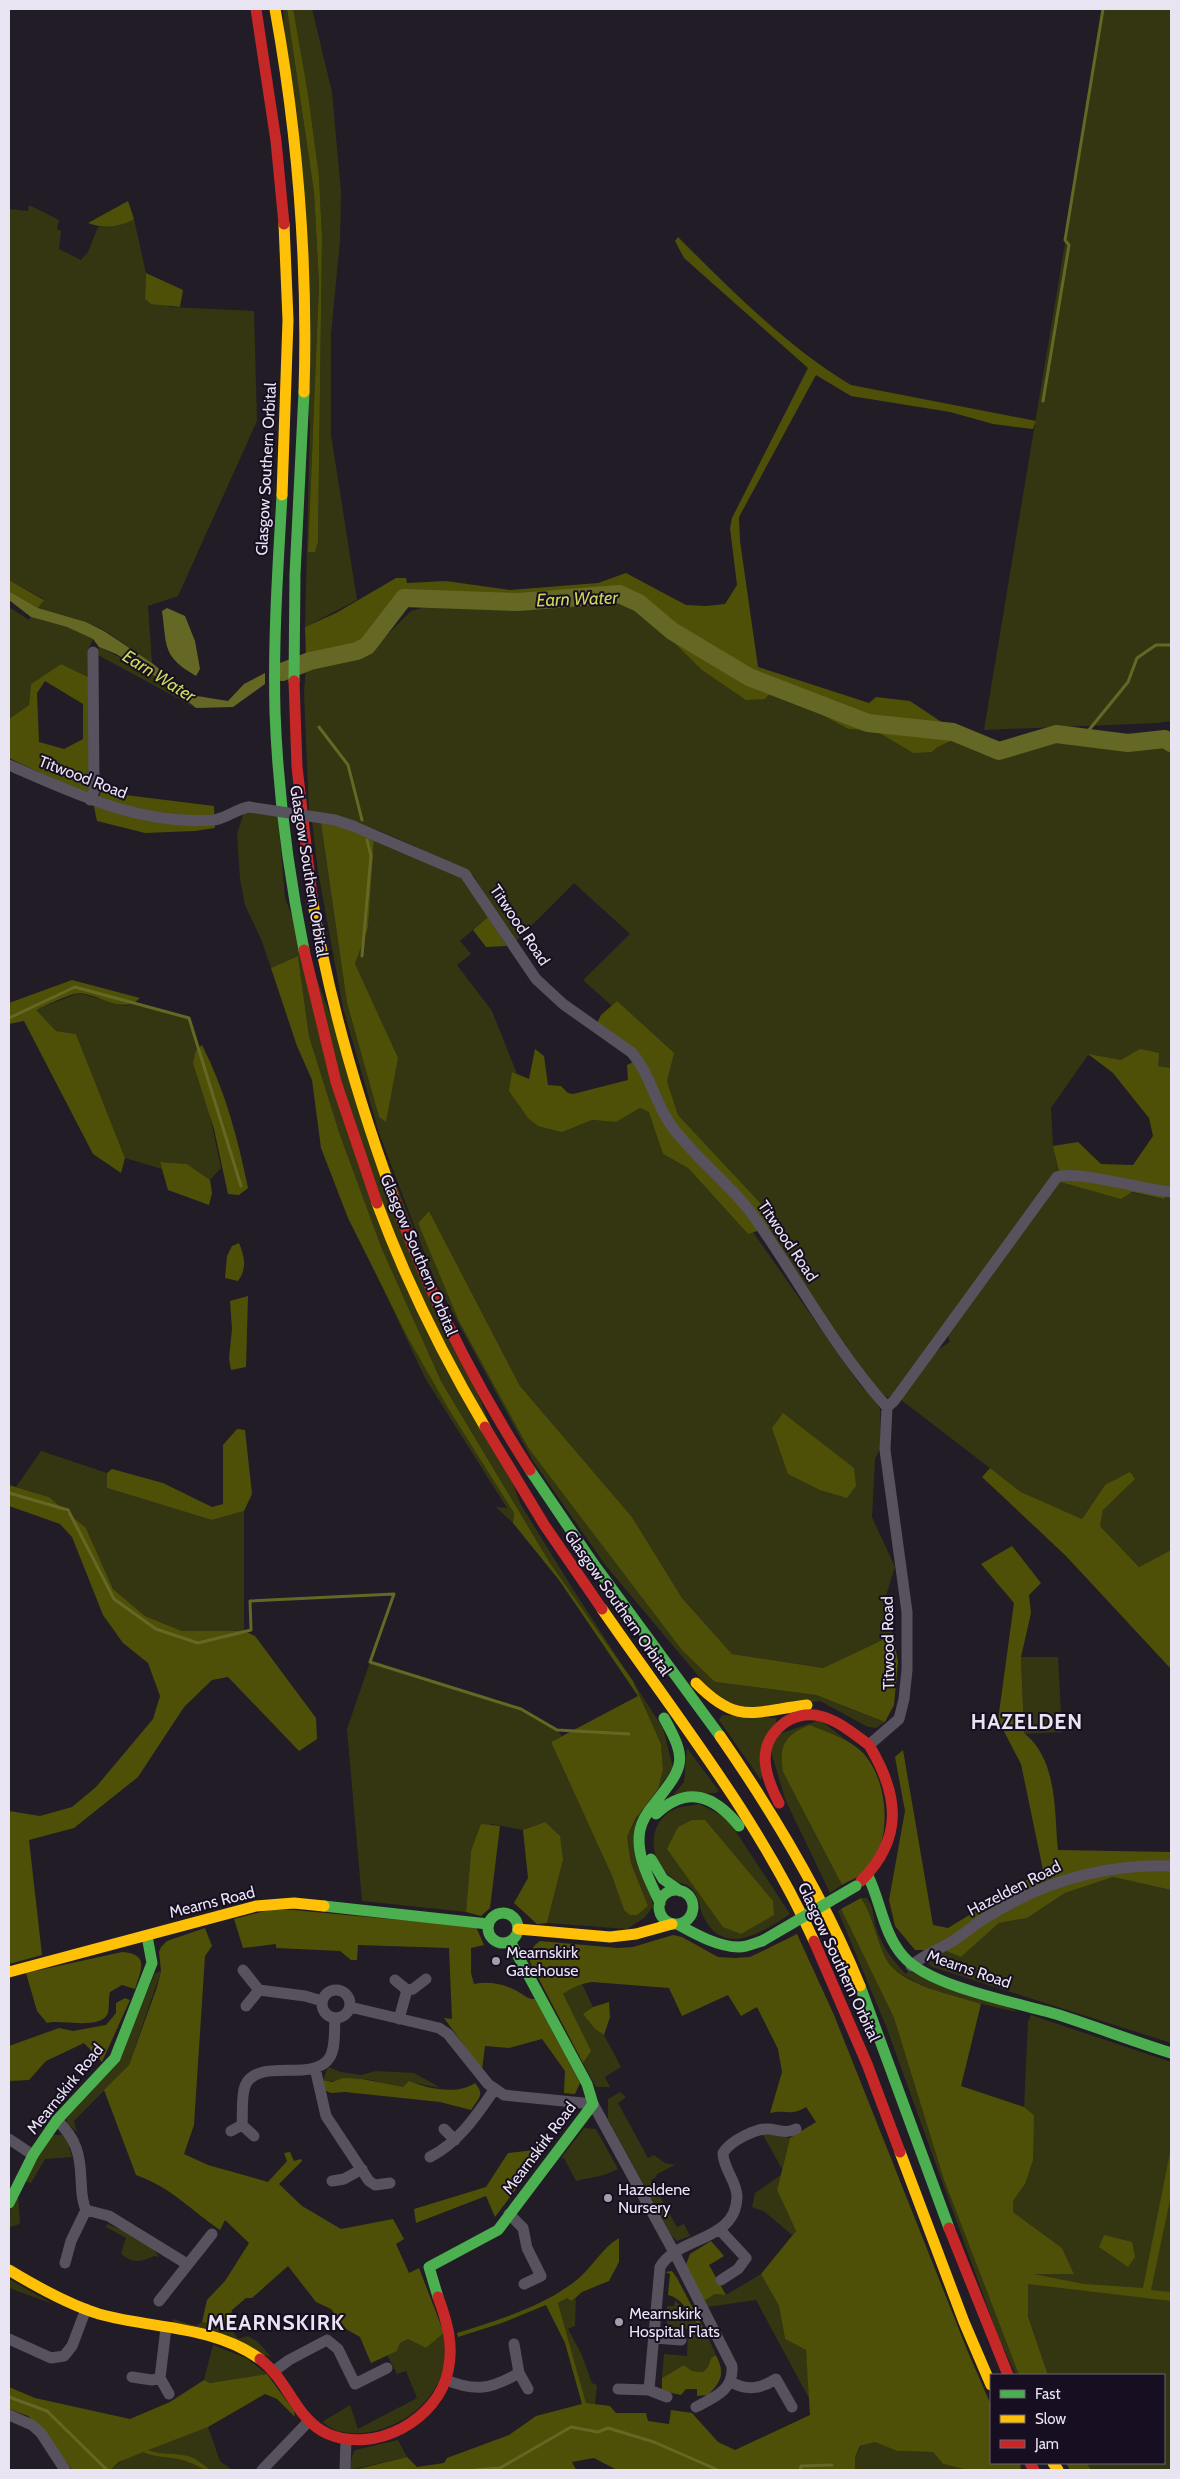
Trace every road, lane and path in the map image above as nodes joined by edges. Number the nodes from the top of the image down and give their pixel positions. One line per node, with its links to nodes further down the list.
1 (256, 9): 8 (main road, Glasgow Southern Orbital)
2 (275, 9): 9 (main road, Glasgow Southern Orbital)
3 (93, 652): 5 (street)
4 (9, 765): 5 (street, Titwood Road)
5 (90, 800): 7 (street, Titwood Road, bridge)
6 (1171, 1192): 7 (street)
7 (887, 1407): 10 (street, Titwood Road)
8 (578, 1575): 14 (main road); 24 (main road, Glasgow Southern Orbital)
9 (615, 1591): 10 (main road); 19 (main road, Glasgow Southern Orbital)
10 (869, 1745): 12 (main road); 19 (main road)
11 (1171, 1866): 25 (street, Hazelden Road)
12 (868, 1876): 22 (main road, bridge); 25 (main road, Mearns Road)
13 (680, 1891): 14 (main road); 15 (main road); 24 (main road)
14 (660, 1904): 17 (main road); 20 (main road)
15 (693, 1910): 17 (main road); 22 (main road)
16 (488, 1924): 18 (main road); 21 (main road, Mearns Road); 23 (main road)
17 (674, 1924): 20 (main road); 22 (main road)
18 (518, 1929): 20 (main road); 23 (main road)
19 (837, 1931): 75 (main road, Glasgow Southern Orbital)
20 (630, 1935)
21 (147, 1936): 27 (main road, Mearns Road); 41 (main road, Mearnskirk Road)
22 (709, 1937)
23 (510, 1941): 40 (main road, Mearnskirk Road)
24 (816, 1943): 80 (main road, Glasgow Southern Orbital)
25 (911, 1966): 37 (main road, Mearns Road)
26 (242, 1970): 30 (street)
27 (9, 1972)
28 (426, 1979): 31 (street)
29 (395, 1980): 31 (street)
30 (259, 1990): 32 (street); 33 (street)
31 (407, 1990): 36 (street)
32 (322, 2001): 34 (street); 35 (street)
33 (246, 2006)
34 (350, 2007): 35 (street); 36 (street)
35 (334, 2018): 38 (street)
36 (399, 2019): 39 (street)
37 (1171, 2053)
38 (314, 2068): 42 (street); 51 (street)
39 (494, 2090): 40 (street); 48 (street)
40 (593, 2104): 56 (main road, Mearnskirk Road); 59 (street)
41 (57, 2120): 49 (main road, Mearnskirk Road); 55 (street)
42 (242, 2125): 45 (street); 46 (street)
43 (444, 2129): 48 (street)
44 (796, 2129): 57 (street)
45 (231, 2131)
46 (254, 2136)
47 (9, 2140): 49 (street)
48 (455, 2140): 50 (street)
49 (33, 2155): 54 (main road, Mearnskirk Road)
50 (430, 2157)
51 (362, 2170): 52 (street); 53 (street)
52 (332, 2181)
53 (390, 2183)
54 (9, 2203)
55 (86, 2210): 60 (street); 61 (street)
56 (509, 2214): 64 (street, Mearnskirk Road); 78 (main road, Mearnskirk Road)
57 (720, 2230): 59 (street); 63 (street)
58 (212, 2234): 61 (street)
59 (674, 2254): 68 (street); 79 (street)
60 (65, 2263)
61 (187, 2264): 65 (street)
62 (9, 2270): 66 (main road, Mearnskirk Road)
63 (721, 2280)
64 (524, 2284)
65 (159, 2301)
66 (86, 2308): 67 (main road, Mearnskirk Road); 69 (street)
67 (166, 2328): 73 (main road, Mearnskirk Road); 77 (street)
68 (654, 2338): 70 (street); 83 (street)
69 (9, 2339)
70 (681, 2340)
71 (514, 2344): 74 (street)
72 (387, 2368): 73 (street)
73 (274, 2371): 89 (main road, Mearnskirk Road)
74 (519, 2373): 78 (street); 81 (street)
75 (1008, 2374)
76 (132, 2377): 77 (street)
77 (160, 2378): 84 (street)
78 (446, 2380): 90 (main road, Mearnskirk Road)
79 (731, 2382): 86 (street); 87 (street)
80 (990, 2383)
81 (528, 2389)
82 (618, 2389): 83 (street)
83 (649, 2390): 85 (street)
84 (169, 2394)
85 (667, 2397)
86 (696, 2407)
87 (792, 2407)
88 (9, 2415): 91 (street)
89 (309, 2421): 90 (main road, Mearnskirk Road); 92 (street)
90 (346, 2440): 93 (street)
91 (65, 2470)
92 (262, 2470)
93 (344, 2470)

